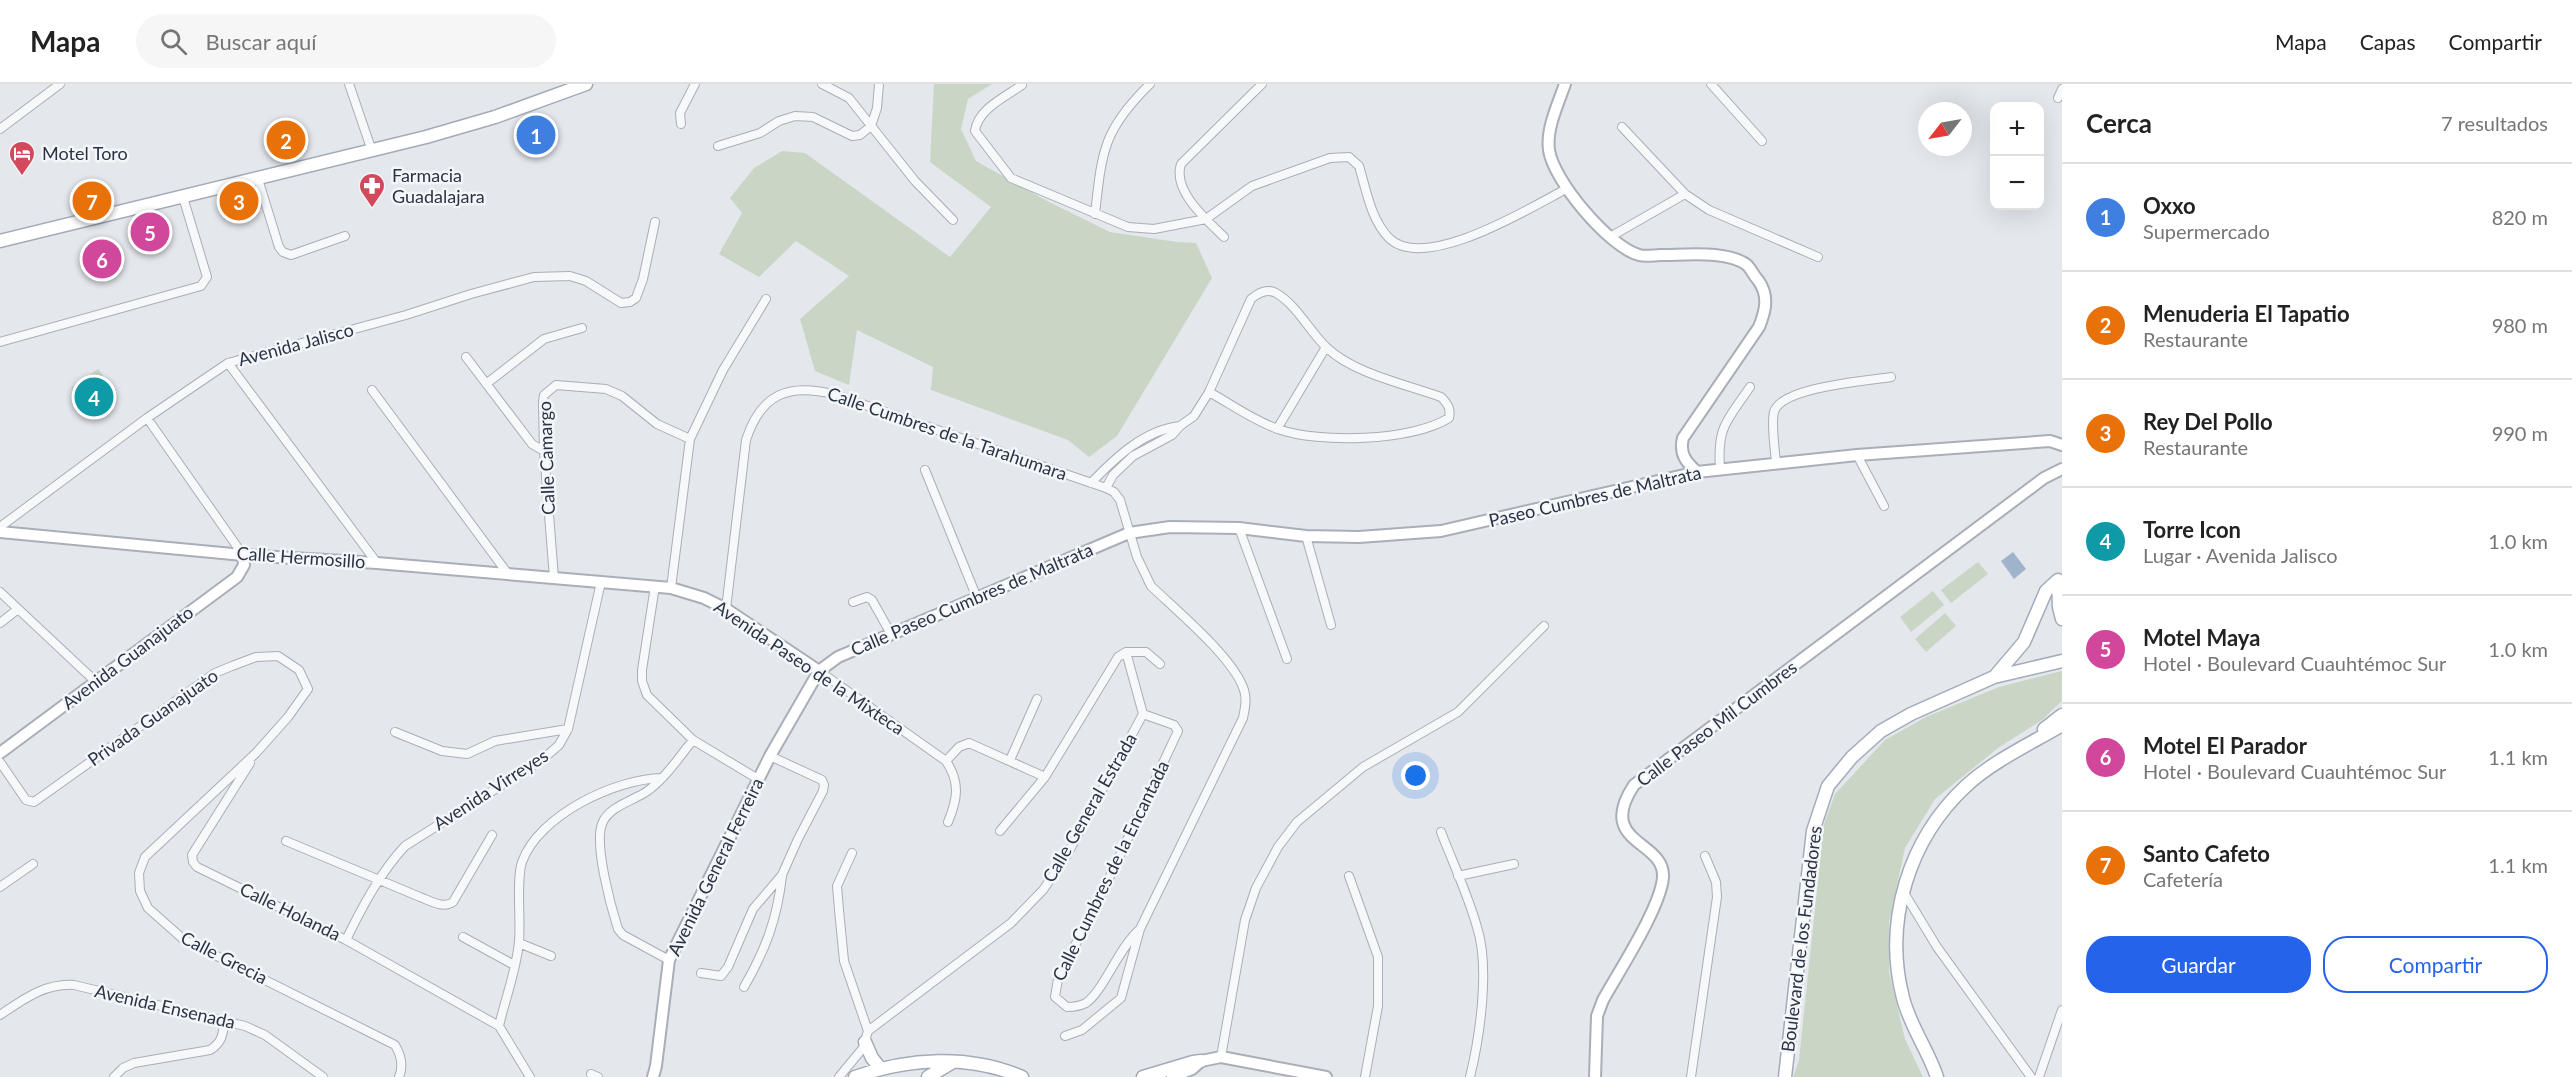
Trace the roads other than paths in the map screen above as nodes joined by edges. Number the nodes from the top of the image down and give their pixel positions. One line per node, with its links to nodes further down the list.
1 (60, 84): 17 (street)
2 (349, 84): 20 (street)
3 (586, 84): 20 (main road)
4 (695, 84): 14 (street)
5 (822, 84): 15 (street)
6 (879, 84): 15 (street)
7 (1150, 84): 25 (street)
8 (1262, 84): 26 (street)
9 (1565, 84): 22 (street)
10 (1712, 84): 18 (street)
11 (1022, 85): 25 (street)
12 (2062, 89): 13 (street)
13 (2058, 98)
14 (681, 124)
15 (871, 126): 19 (street); 27 (street)
16 (1622, 127): 23 (street)
17 (0, 129)
18 (1762, 141)
19 (718, 146)
20 (372, 151): 21 (main road)
21 (258, 179): 24 (main road); 29 (street)
22 (1566, 189): 26 (street); 31 (street)
23 (1685, 194): 31 (street); 33 (street)
24 (183, 197): 32 (main road); 36 (street)
25 (1095, 214): 26 (street)
26 (1206, 219): 30 (street)
27 (953, 220)
28 (655, 222): 39 (street, Avenida Jalisco)
29 (345, 236)
30 (1224, 237)
31 (1610, 237): 56 (street)
32 (0, 241)
33 (1818, 257)
34 (766, 299): 48 (street)
35 (582, 328): 41 (street)
36 (0, 342)
37 (1326, 347): 44 (street); 47 (street); 47 (street)
38 (466, 357): 41 (street)
39 (228, 363): 45 (street, Avenida Jalisco); 66 (street)
40 (1891, 377): 52 (street)
41 (486, 384): 50 (street)
42 (1750, 387): 55 (street)
43 (372, 390): 67 (street)
44 (1209, 392): 46 (street); 47 (street)
45 (147, 418): 60 (street, Avenida Jalisco); 65 (street)
46 (1180, 426): 57 (street); 58 (street)
47 (1277, 429)
48 (690, 439): 50 (street, Calle Camargo); 72 (street)
49 (2062, 445): 51 (street, Paseo Cumbres de Maltrata)
50 (544, 451): 68 (street, Calle Camargo)
51 (1857, 455): 52 (street, Paseo Cumbres de Maltrata); 59 (street)
52 (1776, 463): 55 (street, Paseo Cumbres de Maltrata)
53 (2062, 469): 157 (street, Calle Paseo Mil Cumbres)
54 (925, 470): 74 (street)
55 (1720, 470): 56 (street, Paseo Cumbres de Maltrata)
56 (1697, 472): 64 (street, Paseo Cumbres de Maltrata)
57 (1091, 483): 58 (street, Calle Cumbres de la Tarahumara); 77 (street, Calle Cumbres de la Tarahumara)
58 (1106, 488): 63 (street)
59 (1884, 506)
60 (0, 527)
61 (1239, 528): 63 (street, Paseo Cumbres de Maltrata); 64 (street, Paseo Cumbres de Maltrata); 84 (street)
62 (0, 532): 65 (street, Calle Hermosillo)
63 (1129, 533): 74 (street, Calle Paseo Cumbres de Maltrata); 122 (street, Calle Cumbres de la Encantada)
64 (1306, 536): 80 (street)
65 (243, 555): 66 (street, Calle Hermosillo); 89 (street, Avenida Guanajuato)
66 (377, 563): 67 (street, Calle Hermosillo)
67 (508, 574): 68 (street, Calle Hermosillo)
68 (554, 578): 70 (street, Calle Hermosillo)
69 (2060, 578): 78 (main road); 88 (main road)
70 (601, 582): 71 (street, Avenida Paseo de la Mixteca); 94 (street, Avenida Virreyes)
71 (655, 586): 72 (street, Avenida Paseo de la Mixteca); 96 (street)
72 (671, 588): 77 (street, Avenida Paseo de la Mixteca)
73 (0, 592): 76 (street)
74 (977, 598): 82 (street, Calle Paseo Cumbres de Maltrata)
75 (853, 602): 82 (street)
76 (18, 609): 79 (street); 89 (street)
77 (726, 609): 87 (street, Avenida Paseo de la Mixteca)
78 (2062, 619)
79 (0, 623)
80 (1331, 626)
81 (1544, 626): 137 (street)
82 (891, 634): 87 (street, Calle Paseo Cumbres de Maltrata)
83 (1124, 653): 86 (street); 91 (street, Calle General Estrada); 104 (street)
84 (1287, 659)
85 (2062, 661): 88 (main road, Boulevard de los Fundadores)
86 (1160, 664)
87 (819, 671): 100 (street, Avenida General Ferreira); 101 (street, Avenida Paseo de la Mixteca)
88 (1994, 677): 159 (main road, Boulevard de los Fundadores)
89 (96, 682): 98 (street, Avenida Guanajuato)
90 (1037, 699): 102 (street)
91 (1143, 714): 122 (street, Calle Cumbres de la Encantada); 135 (street, Calle General Estrada)
92 (2062, 715): 97 (main road)
93 (2062, 726): 97 (main road)
94 (568, 729): 95 (street); 119 (street, Avenida Virreyes)
95 (395, 732)
96 (693, 740): 105 (street); 106 (street)
97 (2028, 745): 121 (main road)
98 (0, 753)
99 (256, 753): 103 (street, Privada Guanajuato); 124 (street, Calle Holanda); 144 (street, Calle Grecia)
100 (770, 756): 106 (street, Avenida General Ferreira); 116 (street)
101 (946, 760): 102 (street); 107 (street)
102 (1010, 760): 104 (street)
103 (0, 762)
104 (1045, 777): 108 (street)
105 (662, 778): 125 (street); 127 (street)
106 (758, 779): 127 (street, Avenida General Ferreira)
107 (948, 822)
108 (1000, 831)
109 (1441, 832): 118 (street)
110 (492, 835): 119 (street)
111 (286, 841): 119 (street)
112 (852, 853): 135 (street)
113 (1705, 856): 158 (street)
114 (33, 864): 120 (street)
115 (1514, 864): 118 (street)
116 (782, 875): 129 (street); 130 (street)
117 (1349, 876): 155 (street)
118 (1458, 876): 156 (street)
119 (380, 880): 124 (street, Avenida Virreyes)
120 (0, 887)
121 (1903, 890): 160 (main road); 161 (street)
122 (1140, 929): 136 (street, Calle Cumbres de la Encantada)
123 (463, 936): 128 (street)
124 (346, 940): 134 (street, Calle Holanda)
125 (519, 943): 126 (street); 128 (street)
126 (551, 956)
127 (669, 960): 146 (street, Avenida General Ferreira)
128 (514, 965): 134 (street)
129 (702, 973)
130 (744, 987)
131 (2062, 1010): 162 (street)
132 (0, 1015): 133 (street, Avenida Ensenada)
133 (224, 1023): 142 (street); 143 (street, Avenida Ensenada)
134 (499, 1026): 145 (street)
135 (867, 1036): 141 (main road); 147 (street, Calle General Estrada)
136 (1065, 1036)
137 (1221, 1057): 138 (street); 154 (street)
138 (1202, 1061): 152 (main road); 153 (street)
139 (952, 1063): 140 (main road); 150 (main road); 151 (main road)
140 (905, 1064): 141 (main road); 149 (main road)
141 (881, 1069): 148 (main road)
142 (114, 1077)
143 (323, 1077)
144 (399, 1077)
145 (530, 1077)
146 (653, 1077)
147 (839, 1077)
148 (855, 1077)
149 (912, 1077)
150 (928, 1077)
151 (1022, 1077)
152 (1143, 1077)
153 (1172, 1077)
154 (1326, 1077)
155 (1365, 1077)
156 (1470, 1077)
157 (1595, 1077)
158 (1691, 1077)
159 (1785, 1077)
160 (1937, 1077)
161 (2031, 1077)
162 (2039, 1077)

